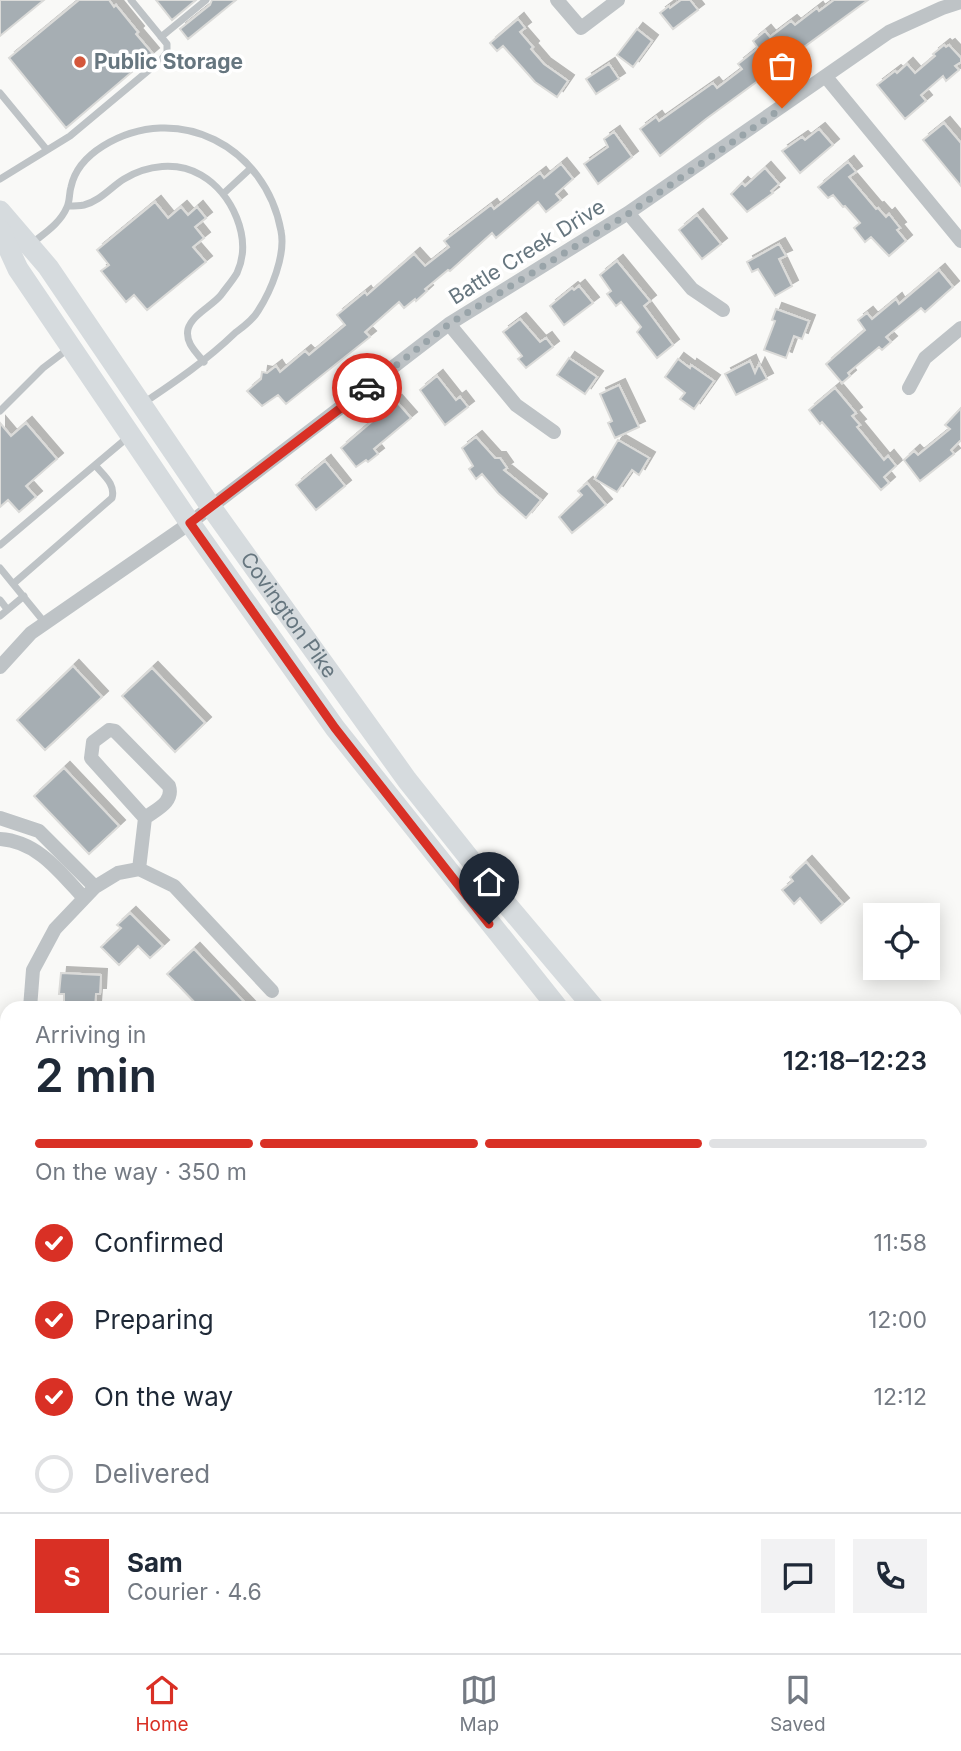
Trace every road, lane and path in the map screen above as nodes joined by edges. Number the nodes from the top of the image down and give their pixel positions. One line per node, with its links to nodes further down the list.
1 (131, 0): 6 (lane)
2 (205, 0): 6 (lane)
3 (557, 0): 4 (street)
4 (618, 0)
5 (961, 2): 7 (street, Battle Creek Drive)
6 (161, 37): 9 (lane)
7 (826, 78): 15 (street, Battle Creek Drive); 17 (street)
8 (0, 93): 9 (lane)
9 (47, 150): 11 (lane)
10 (251, 168): 12 (lane); 13 (lane); 23 (lane)
11 (0, 179)
12 (223, 194): 13 (lane); 23 (lane)
13 (68, 206): 18 (lane)
14 (0, 211): 18 (main road, Covington Pike)
15 (628, 214): 19 (street); 20 (street, Battle Creek Drive)
16 (0, 230): 22 (main road, Covington Pike)
17 (961, 242)
18 (29, 245): 25 (main road, Covington Pike)
19 (723, 310)
20 (449, 324): 27 (street); 30 (street, Battle Creek Drive)
21 (961, 328): 24 (street)
22 (71, 347): 26 (lane); 28 (main road, Covington Pike)
23 (204, 362): 25 (lane)
24 (909, 388)
25 (142, 404): 30 (main road, Covington Pike)
26 (0, 411)
27 (554, 432)
28 (131, 435): 29 (lane); 31 (main road, Covington Pike)
29 (94, 465): 32 (lane); 34 (lane)
30 (211, 507): 31 (street, Battle Creek Drive); 43 (main road, Covington Pike)
31 (190, 523): 39 (street, Battle Creek Drive); 44 (main road, Covington Pike)
32 (0, 545)
33 (0, 568): 34 (lane)
34 (13, 583): 35 (lane)
35 (24, 596): 37 (lane); 39 (lane)
36 (0, 600): 37 (lane)
37 (7, 609): 38 (lane)
38 (0, 616)
39 (45, 623): 40 (street, Battle Creek Drive)
40 (0, 667)
41 (0, 818): 47 (street)
42 (145, 818): 42 (street); 46 (street)
43 (440, 822): 44 (lane); 51 (main road, Covington Pike)
44 (421, 838): 50 (main road, Covington Pike)
45 (0, 839): 47 (street)
46 (139, 869): 47 (street); 48 (street)
47 (89, 892): 49 (street)
48 (272, 991)
49 (31, 1001)
50 (552, 1001)
51 (588, 1001)

